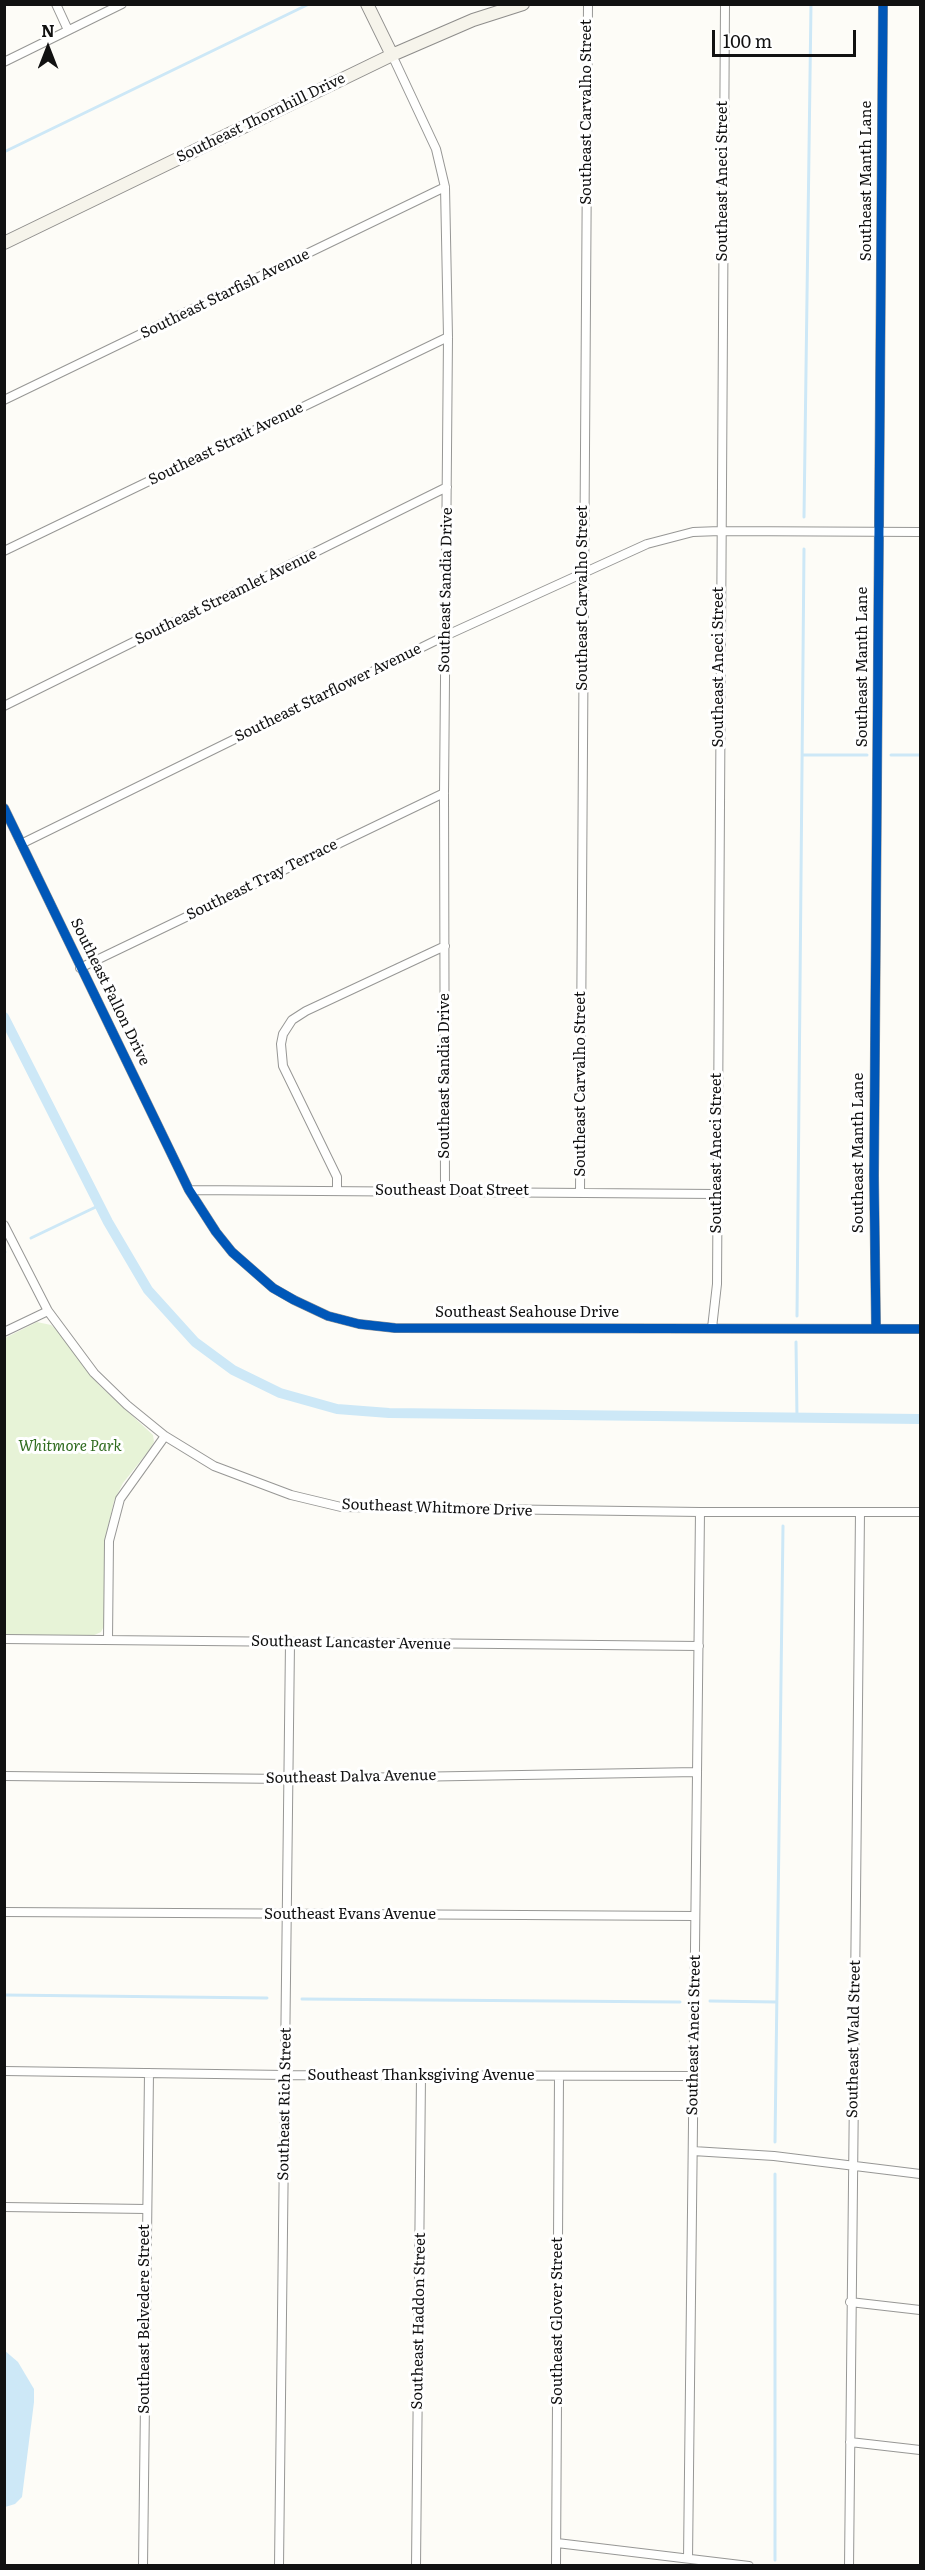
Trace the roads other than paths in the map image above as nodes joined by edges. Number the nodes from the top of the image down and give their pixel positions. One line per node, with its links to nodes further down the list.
1 (56, 4): 8 (street)
2 (122, 4): 8 (street)
3 (367, 4): 9 (street, Southeast Sandia Drive)
4 (523, 4): 9 (street, Southeast Thornhill Drive)
5 (588, 4): 20 (street, Southeast Carvalho Street)
6 (724, 4): 16 (street, Southeast Aneci Street)
7 (883, 4): 17 (street, Southeast Manth Lane)
8 (68, 30): 10 (street)
9 (392, 55): 11 (street, Southeast Sandia Drive); 12 (street, Southeast Thornhill Drive)
10 (4, 62)
11 (445, 187): 13 (street, Southeast Sandia Drive); 14 (street, Southeast Starfish Avenue)
12 (4, 243)
13 (448, 337): 15 (street, Southeast Sandia Drive); 19 (street, Southeast Strait Avenue)
14 (4, 400)
15 (447, 487): 21 (street, Southeast Sandia Drive); 22 (street, Southeast Streamlet Avenue)
16 (720, 531): 17 (street, Southeast Starflower Avenue); 20 (street, Southeast Starflower Avenue); 32 (street, Southeast Aneci Street)
17 (879, 532): 18 (street, Southeast Starflower Avenue); 36 (street, Southeast Manth Lane)
18 (921, 532)
19 (4, 551)
20 (584, 573): 21 (street, Southeast Starflower Avenue); 30 (street, Southeast Carvalho Street)
21 (445, 636): 23 (street, Southeast Sandia Drive); 25 (street, Southeast Starflower Avenue)
22 (4, 706)
23 (444, 793): 26 (street, Southeast Sandia Drive); 27 (street, Southeast Tray Terrace)
24 (4, 808): 25 (street, Southeast Fallon Drive)
25 (23, 843): 27 (street, Southeast Fallon Drive)
26 (445, 946): 28 (street); 31 (street, Southeast Sandia Drive)
27 (80, 968): 29 (street, Southeast Fallon Drive)
28 (337, 1189): 29 (street, Southeast Doat Street); 31 (street, Southeast Doat Street)
29 (189, 1190): 35 (street, Southeast Seahouse Drive)
30 (580, 1191): 31 (street, Southeast Doat Street); 32 (street, Southeast Doat Street)
31 (445, 1192)
32 (716, 1194): 35 (street, Southeast Aneci Street)
33 (4, 1225): 34 (street, Southeast Whitmore Drive)
34 (48, 1311): 38 (street); 39 (street, Southeast Whitmore Drive)
35 (712, 1329): 36 (street, Southeast Seahouse Drive)
36 (876, 1329): 37 (street, Southeast Seahouse Drive)
37 (921, 1329)
38 (4, 1332)
39 (165, 1436): 40 (street, Southeast Whitmore Drive); 44 (street)
40 (700, 1512): 41 (street, Southeast Whitmore Drive); 46 (street, Southeast Aneci Street)
41 (860, 1512): 42 (street, Southeast Whitmore Drive); 60 (street, Southeast Wald Street)
42 (921, 1512)
43 (4, 1639): 44 (street, Southeast Lancaster Avenue)
44 (108, 1639): 45 (street, Southeast Lancaster Avenue)
45 (290, 1643): 46 (street, Southeast Lancaster Avenue); 49 (street, Southeast Rich Street)
46 (699, 1646): 47 (street, Southeast Aneci Street)
47 (697, 1772): 49 (street, Southeast Dalva Avenue); 52 (street, Southeast Aneci Street)
48 (4, 1776): 49 (street, Southeast Dalva Avenue)
49 (288, 1779): 51 (street, Southeast Rich Street)
50 (4, 1912): 51 (street, Southeast Evans Avenue)
51 (286, 1915): 52 (street, Southeast Evans Avenue); 55 (street, Southeast Rich Street)
52 (695, 1916): 58 (street, Southeast Aneci Street)
53 (4, 2071): 54 (street, Southeast Thanksgiving Avenue)
54 (149, 2073): 55 (street, Southeast Thanksgiving Avenue); 63 (street, Southeast Belvedere Street)
55 (286, 2075): 56 (street, Southeast Thanksgiving Avenue); 71 (street, Southeast Rich Street)
56 (421, 2076): 57 (street, Southeast Thanksgiving Avenue); 72 (street, Southeast Haddon Street)
57 (559, 2076): 58 (street, Southeast Thanksgiving Avenue); 68 (street, Southeast Glover Street)
58 (693, 2076): 59 (street, Southeast Aneci Street)
59 (693, 2151): 60 (street); 69 (street, Southeast Aneci Street)
60 (852, 2167): 61 (street); 64 (street, Southeast Wald Street)
61 (921, 2174)
62 (4, 2207): 63 (street)
63 (146, 2209): 70 (street, Southeast Belvedere Street)
64 (850, 2302): 65 (street); 66 (street, Southeast Wald Street)
65 (921, 2310)
66 (850, 2442): 67 (street); 75 (street, Southeast Wald Street)
67 (921, 2450)
68 (557, 2543): 69 (street); 73 (street, Southeast Glover Street)
69 (688, 2558): 74 (street)
70 (143, 2565)
71 (279, 2565)
72 (416, 2565)
73 (556, 2565)
74 (749, 2565)
75 (849, 2565)

